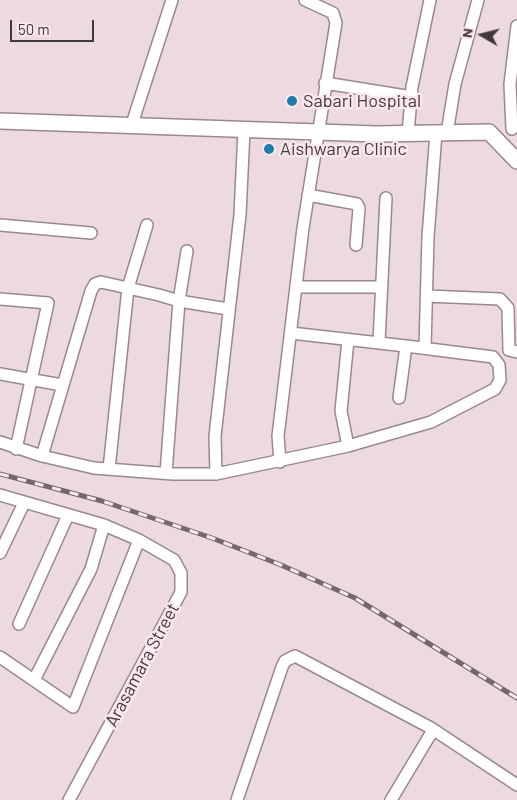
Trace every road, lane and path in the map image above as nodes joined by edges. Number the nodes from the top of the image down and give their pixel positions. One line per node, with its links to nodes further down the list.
1 (172, 0): 9 (street)
2 (305, 0): 6 (street)
3 (430, 0): 7 (street)
4 (478, 0): 15 (street)
5 (517, 26): 10 (street)
6 (325, 83): 7 (street); 12 (street)
7 (412, 97): 14 (street)
8 (0, 121): 9 (street)
9 (131, 127): 11 (street)
10 (515, 128): 13 (street)
11 (244, 130): 12 (street); 30 (street)
12 (318, 132): 14 (street); 17 (street)
13 (490, 132): 15 (street); 16 (street)
14 (408, 133): 15 (street)
15 (441, 133): 27 (street)
16 (517, 161)
17 (308, 195): 22 (street); 24 (street)
18 (386, 198): 25 (street)
19 (0, 225): 21 (street)
20 (147, 225): 26 (street)
21 (91, 233)
22 (356, 245)
23 (186, 251): 29 (street)
24 (296, 287): 25 (street); 31 (street)
25 (382, 287): 33 (street)
26 (128, 288): 29 (street); 39 (street); 46 (street)
27 (427, 296): 35 (street); 36 (street)
28 (0, 299): 38 (street)
29 (179, 302): 30 (street); 47 (street)
30 (228, 309): 48 (street)
31 (291, 333): 32 (street); 45 (street)
32 (348, 340): 33 (street); 42 (street)
33 (379, 342): 34 (street)
34 (406, 346): 35 (street); 40 (street)
35 (425, 348): 42 (street)
36 (517, 352)
37 (0, 374): 38 (street)
38 (30, 379): 39 (street); 43 (street)
39 (62, 385): 44 (street)
40 (399, 398)
41 (0, 442): 43 (street)
42 (348, 446): 45 (street)
43 (16, 449): 44 (street)
44 (42, 456): 46 (street)
45 (280, 462): 48 (street)
46 (109, 469): 47 (street)
47 (166, 473): 48 (street)
48 (216, 474)
49 (0, 495): 50 (street, Arasamara Street)
50 (24, 503): 51 (street, Arasamara Street); 54 (street)
51 (68, 515): 52 (street, Arasamara Street); 55 (street)
52 (104, 525): 53 (street, Arasamara Street); 57 (street)
53 (139, 540): 57 (street); 60 (street, Arasamara Street)
54 (0, 552)
55 (19, 624)
56 (0, 657): 57 (street)
57 (34, 680)
58 (433, 730): 59 (street); 61 (street); 62 (street)
59 (517, 785)
60 (69, 800)
61 (237, 800)
62 (391, 800)

